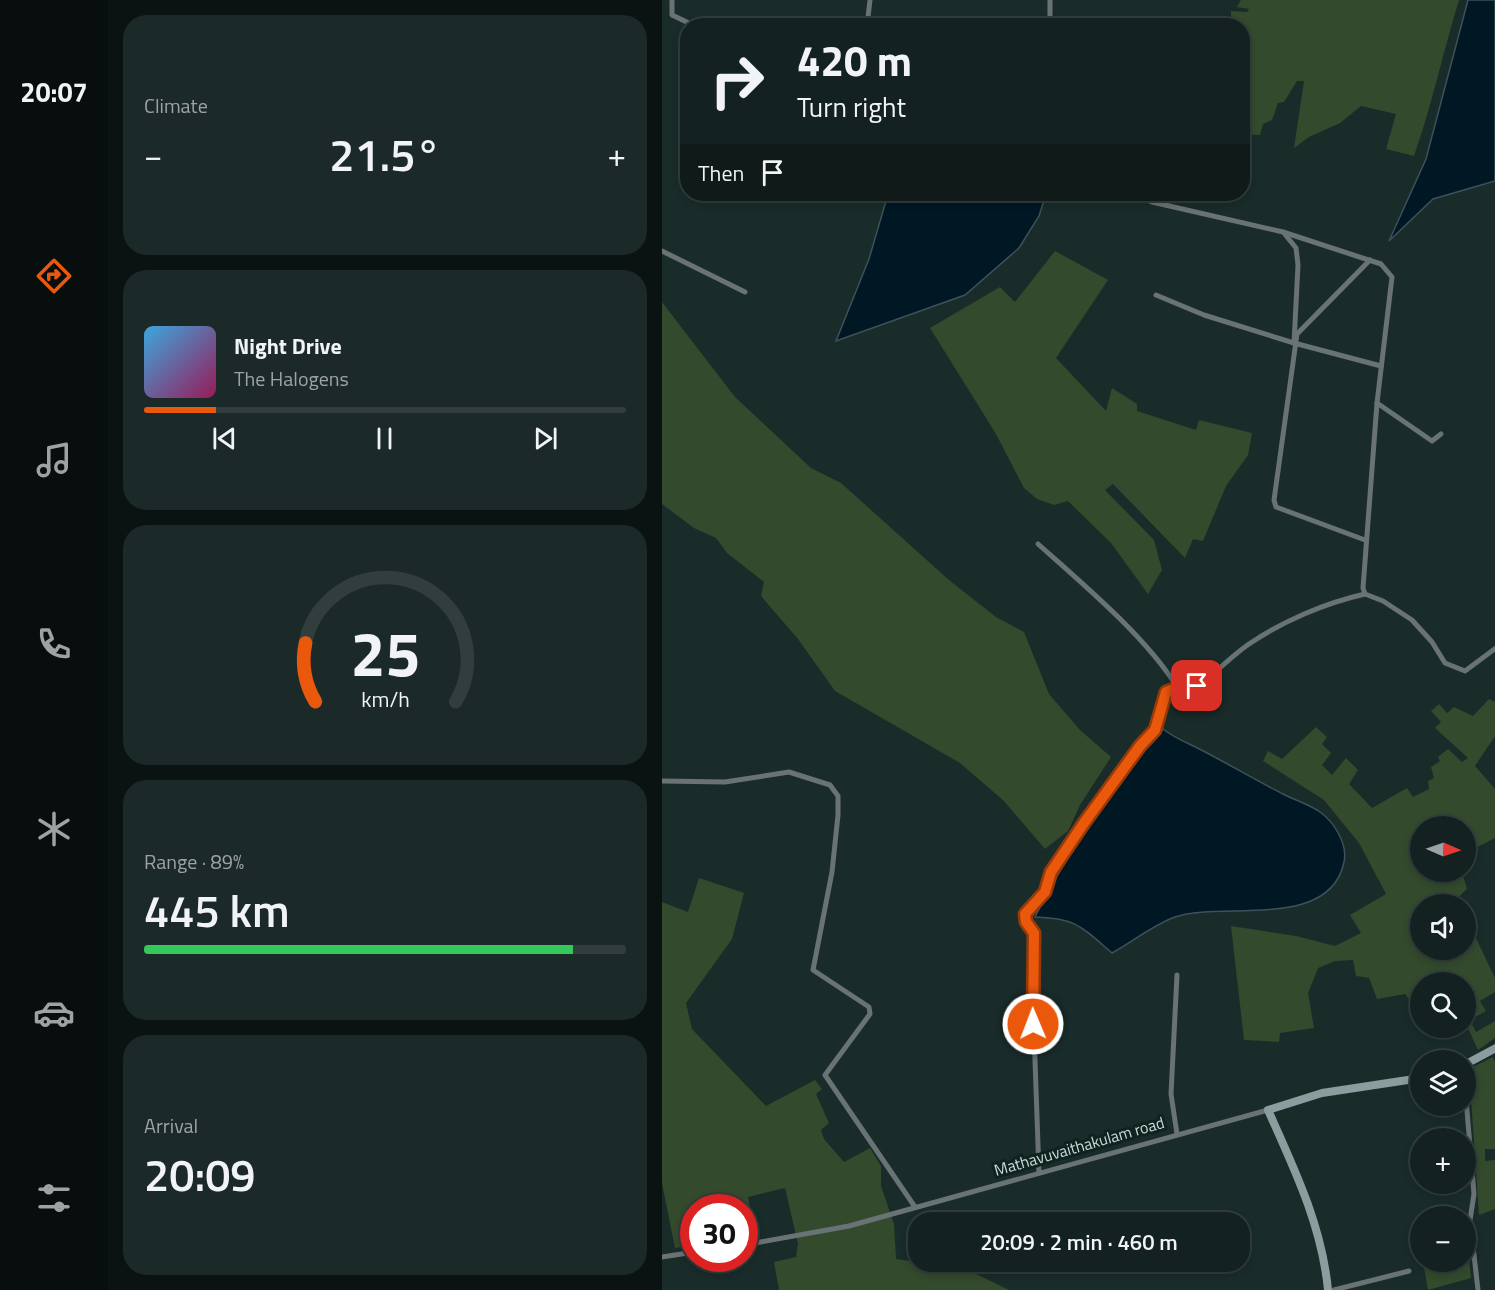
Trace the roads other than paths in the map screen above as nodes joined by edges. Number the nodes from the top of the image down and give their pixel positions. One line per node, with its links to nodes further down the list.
1 (672, 0): 6 (street)
2 (870, 0): 4 (street)
3 (1050, 0): 5 (street)
4 (869, 18)
5 (1050, 18)
6 (680, 19)
7 (1150, 201): 8 (street)
8 (1283, 232): 10 (street); 13 (street)
9 (662, 251): 11 (street)
10 (1370, 260): 13 (street); 14 (street)
11 (745, 292)
12 (1156, 295): 13 (street)
13 (1294, 343): 14 (street); 17 (street)
14 (1380, 366): 15 (street)
15 (1377, 403): 16 (street); 17 (street)
16 (1441, 434)
17 (1365, 540): 19 (street)
18 (1038, 544): 21 (street)
19 (1365, 594): 20 (street); 21 (street)
20 (1496, 648)
21 (1177, 687): 30 (street)
22 (662, 781): 31 (street)
23 (1177, 975): 29 (street)
24 (1496, 1048): 25 (street)
25 (1476, 1059)
26 (1410, 1080): 27 (street, Mathavuvaithakulam road)
27 (1268, 1110): 29 (street, Mathavuvaithakulam road); 36 (street)
28 (1467, 1116): 38 (street)
29 (1177, 1134): 30 (street, Mathavuvaithakulam road)
30 (1039, 1173): 31 (street, Mathavuvaithakulam road)
31 (915, 1207): 32 (street, Mathavuvaithakulam road)
32 (758, 1242)
33 (680, 1254): 34 (street)
34 (662, 1257)
35 (1409, 1271): 37 (street)
36 (1328, 1290)
37 (1334, 1290)
38 (1478, 1290)

